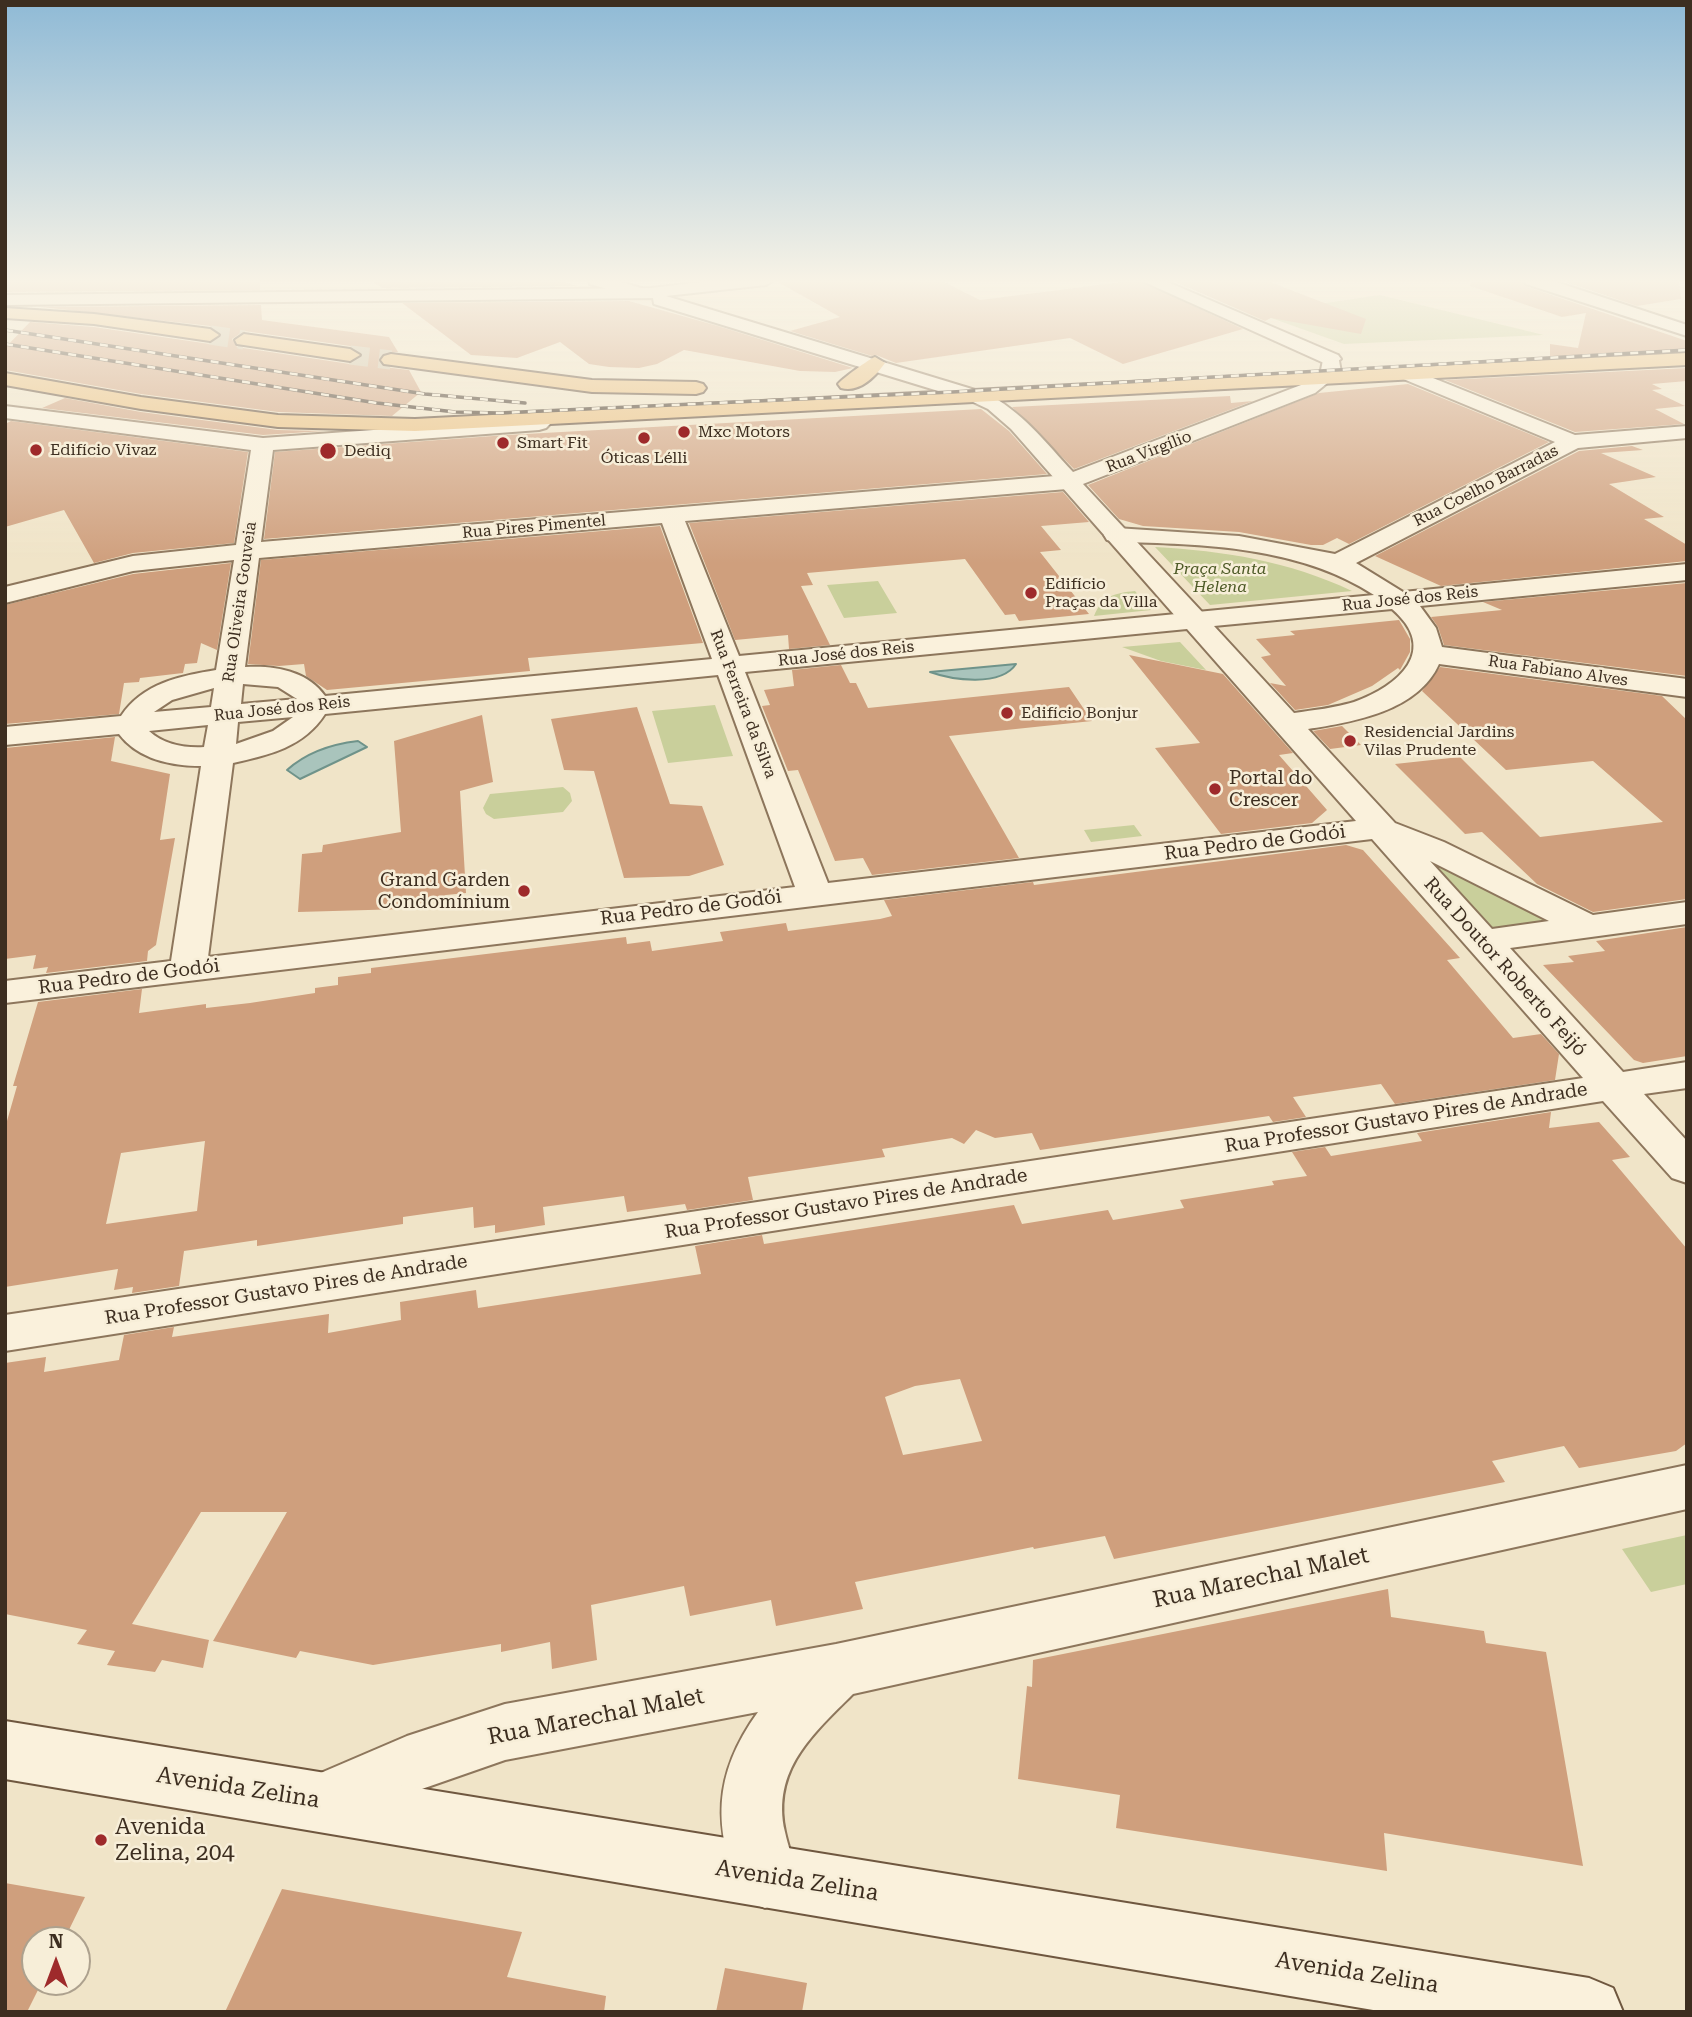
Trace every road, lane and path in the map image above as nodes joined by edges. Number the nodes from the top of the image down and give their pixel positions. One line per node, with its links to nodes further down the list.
1 (500, 374): 14 (highway)
2 (865, 374): 12 (highway)
3 (910, 374): 10 (street, Rua Doutor Roberto Feijó)
4 (1042, 374): 10 (highway)
5 (1229, 374): 11 (highway)
6 (1295, 374): 11 (highway)
7 (1323, 374): 16 (street, Rua Virgílio)
8 (1408, 374): 20 (street)
9 (5, 379): 18 (highway)
10 (928, 380): 12 (highway); 15 (street, Rua Doutor Roberto Feijó)
11 (1238, 383): 15 (highway); 16 (highway)
12 (848, 384): 13 (highway)
13 (766, 387)
14 (720, 388)
15 (978, 397): 18 (highway); 22 (street, Rua Doutor Roberto Feijó)
16 (1256, 410): 22 (street, Rua Virgílio)
17 (5, 412): 21 (street)
18 (647, 415): 21 (street)
19 (1687, 432): 20 (street, Rua Coelho Barradas)
20 (1573, 442): 26 (street, Rua Coelho Barradas)
21 (263, 444): 25 (street, Rua Oliveira Gouveia)
22 (1070, 473): 23 (street, Rua Pires Pimentel); 24 (street, Rua Doutor Roberto Feijó)
23 (671, 516): 25 (street, Rua Pires Pimentel); 32 (street, Rua Ferreira da Silva)
24 (1116, 535): 26 (street); 30 (street, Rua Doutor Roberto Feijó)
25 (247, 551): 28 (street, Rua Pires Pimentel); 33 (street, Rua Oliveira Gouveia)
26 (1335, 564): 29 (street)
27 (1687, 572): 29 (street, Rua José dos Reis)
28 (5, 595)
29 (1399, 600): 30 (street, Rua José dos Reis); 31 (street)
30 (1194, 620): 32 (street, Rua José dos Reis); 38 (street, Rua Doutor Roberto Feijó)
31 (1430, 654): 34 (street, Rua Fabiano Alves); 38 (street)
32 (729, 665): 35 (street, Rua José dos Reis); 42 (street, Rua Ferreira da Silva)
33 (228, 676): 35 (street); 36 (street, Rua Oliveira Gouveia); 37 (street)
34 (1687, 688)
35 (314, 706): 36 (street, Rua José dos Reis); 40 (street)
36 (223, 715): 37 (street, Rua José dos Reis); 40 (street, Rua Oliveira Gouveia)
37 (132, 723): 39 (street, Rua José dos Reis); 40 (street)
38 (1285, 723): 41 (street, Rua Doutor Roberto Feijó)
39 (5, 736)
40 (218, 756): 46 (street, Rua Oliveira Gouveia)
41 (1378, 828): 42 (street, Rua Pedro de Godói); 44 (street, Rua Doutor Roberto Feijó); 45 (street, Rua Doutor Roberto Feijó)
42 (815, 894): 46 (street, Rua Pedro de Godói)
43 (1687, 913): 44 (street)
44 (1588, 927): 45 (street)
45 (1481, 942): 49 (street, Rua Doutor Roberto Feijó)
46 (188, 969): 47 (street, Rua Pedro de Godói)
47 (5, 992)
48 (1687, 1075): 49 (street, Rua Professor Gustavo Pires de Andrade)
49 (1614, 1087): 50 (street, Rua Doutor Roberto Feijó); 51 (street, Rua Professor Gustavo Pires de Andrade)
50 (1687, 1168)
51 (5, 1333)
52 (1687, 1487): 53 (street, Rua Marechal Malet)
53 (836, 1671): 55 (street, Rua Marechal Malet); 56 (street)
54 (5, 1750): 55 (street, Avenida Zelina)
55 (323, 1802): 56 (street, Avenida Zelina)
56 (765, 1876): 57 (street, Avenida Zelina)
57 (1589, 2012)

